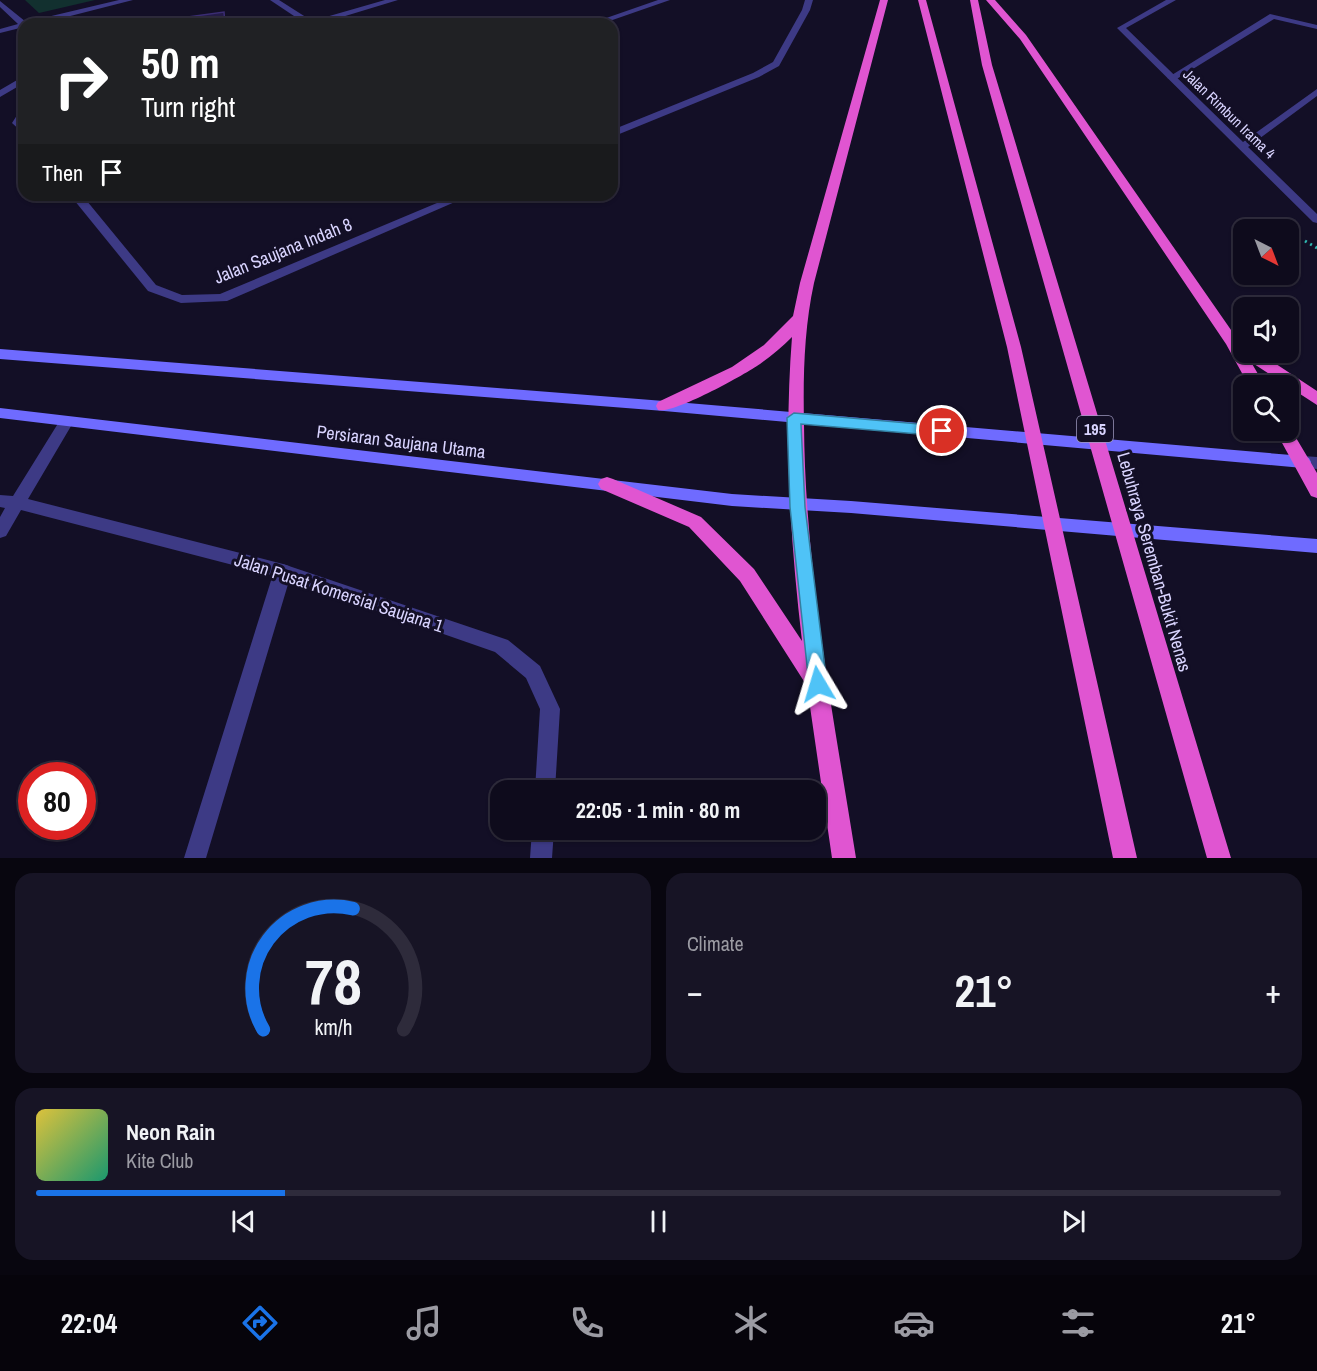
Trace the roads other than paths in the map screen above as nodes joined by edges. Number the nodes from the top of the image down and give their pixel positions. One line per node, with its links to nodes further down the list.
1 (129, 0): 12 (street)
2 (274, 0): 13 (street)
3 (394, 0): 14 (street)
4 (666, 0): 15 (street)
5 (809, 0): 24 (street)
6 (884, 0): 29 (highway)
7 (922, 0): 53 (highway)
8 (974, 0): 54 (highway, Lebuhraya Seremban-Bukit Nenas / 195)
9 (990, 0): 30 (highway)
10 (1172, 0): 20 (street, Jalan Rimbun Irama 4)
11 (0, 3): 16 (street)
12 (54, 18)
13 (302, 18)
14 (332, 18)
15 (611, 18)
16 (18, 20)
17 (18, 26): 19 (street)
18 (1317, 27): 20 (street)
19 (0, 31)
20 (1172, 78): 25 (street, Jalan Rimbun Irama 4)
21 (18, 83): 23 (street)
22 (1317, 92): 25 (street)
23 (0, 94)
24 (618, 132)
25 (1242, 147): 28 (street, Jalan Rimbun Irama 4)
26 (85, 201): 27 (street, Jalan Saujana Indah 8)
27 (451, 201)
28 (1317, 220)
29 (800, 318): 34 (highway); 36 (highway)
30 (1233, 340)
31 (0, 354): 34 (main road)
32 (1263, 363): 33 (highway)
33 (1317, 399)
34 (664, 406): 36 (main road)
35 (0, 413): 37 (main road, Persiaran Saujana Utama)
36 (794, 418): 39 (main road); 43 (highway)
37 (67, 421): 40 (main road, Persiaran Saujana Utama); 42 (street)
38 (1292, 441): 39 (highway)
39 (1310, 462): 41 (highway)
40 (607, 484): 43 (main road, Persiaran Saujana Utama); 47 (highway)
41 (1317, 491)
42 (9, 502): 44 (street); 46 (street, Jalan Pusat Komersial Saujana 1)
43 (797, 507): 45 (main road, Persiaran Saujana Utama); 47 (highway)
44 (0, 531)
45 (1317, 546)
46 (283, 571): 48 (street, Jalan Pusat Komersial Saujana 1); 50 (street)
47 (818, 684): 52 (highway)
48 (546, 780)
49 (542, 840): 51 (street)
50 (195, 858)
51 (541, 858)
52 (844, 858)
53 (1125, 858)
54 (1219, 858)

